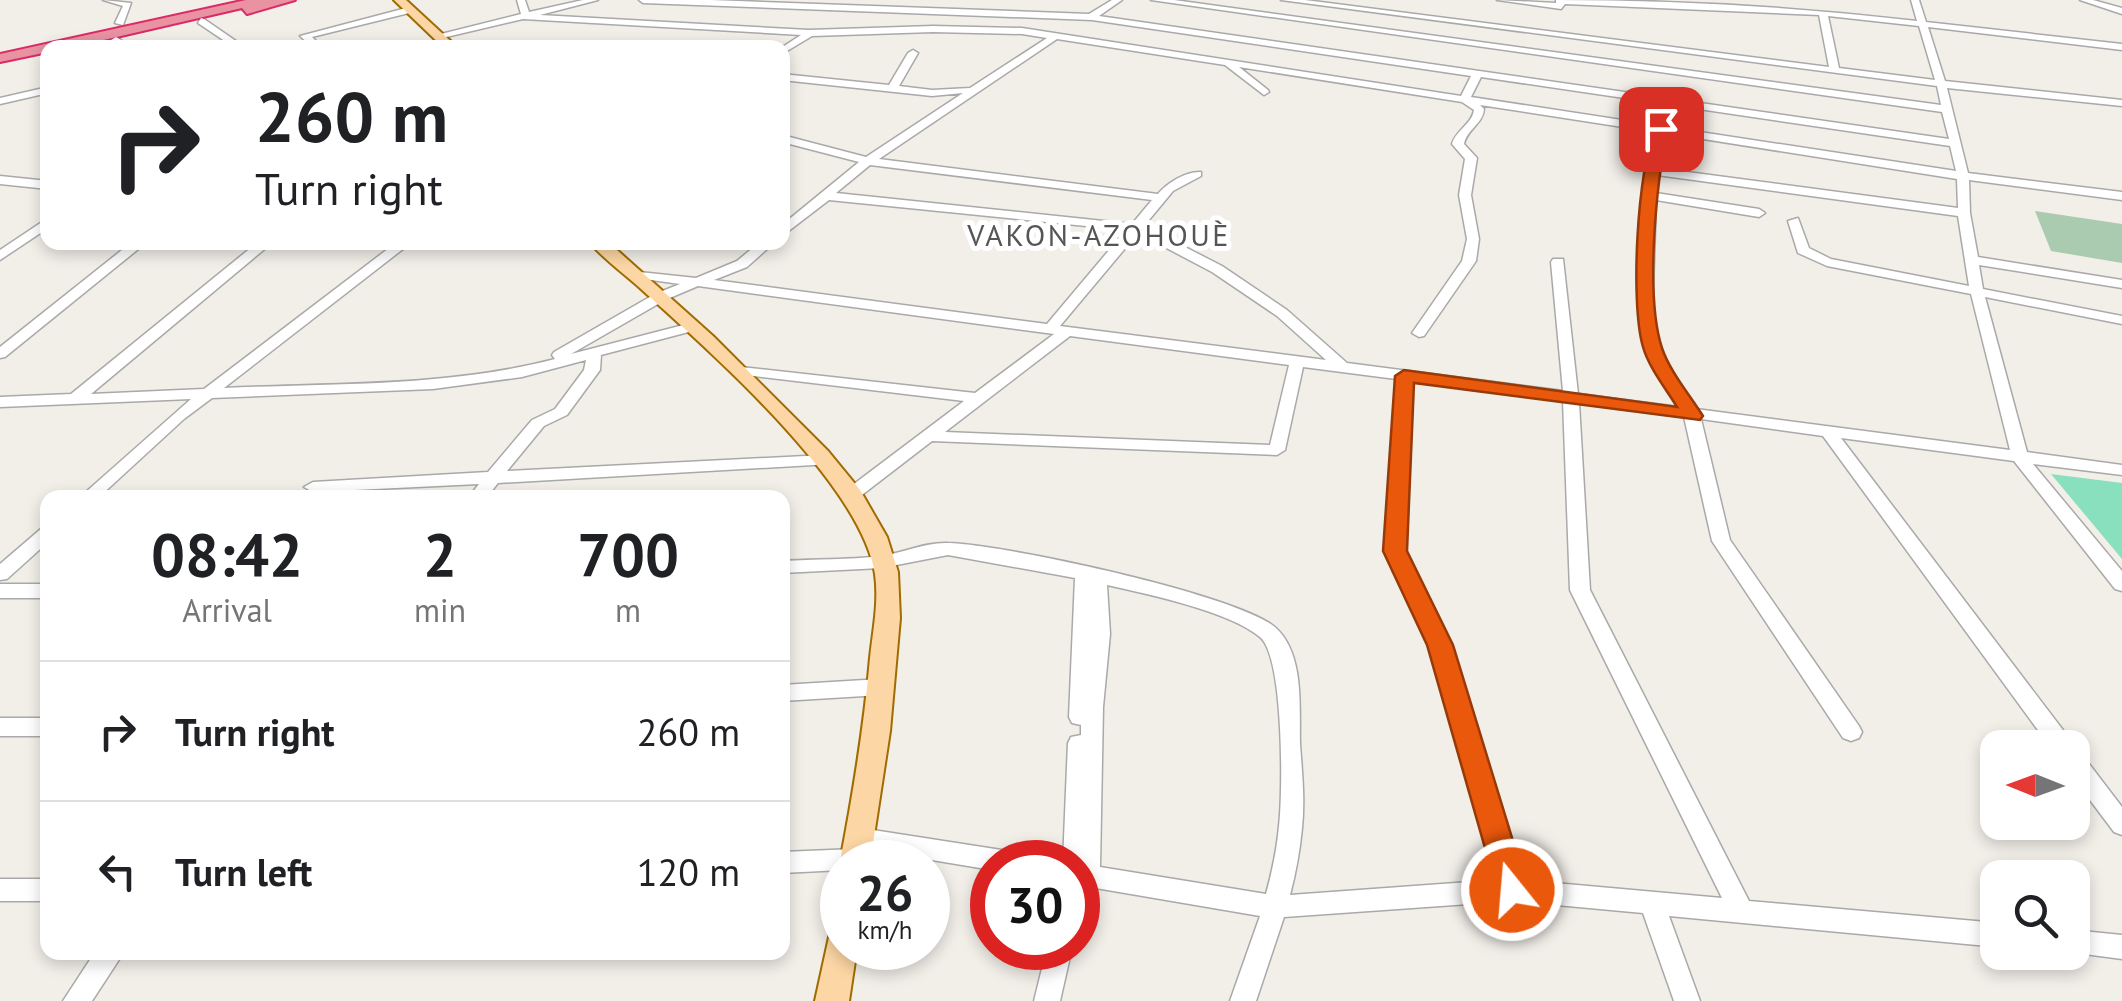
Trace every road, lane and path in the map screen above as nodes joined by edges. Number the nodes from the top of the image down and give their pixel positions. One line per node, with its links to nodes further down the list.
1 (107, 0): 22 (street)
2 (262, 0): 28 (highway)
3 (289, 0): 21 (highway)
4 (521, 0): 20 (street)
5 (594, 0): 20 (street)
6 (643, 0): 13 (street)
7 (1118, 0): 19 (street)
8 (1155, 0): 40 (street)
9 (1285, 0): 25 (street)
10 (1501, 0): 16 (street)
11 (1915, 0): 23 (street)
12 (2084, 0): 17 (street)
13 (796, 2): 14 (street)
14 (934, 4): 19 (street)
15 (405, 5): 31 (street); 32 (main road)
16 (1561, 6): 18 (street); 25 (street)
17 (2122, 11)
18 (1823, 12): 23 (street); 46 (street)
19 (1089, 17): 24 (street); 27 (street)
20 (526, 18): 26 (street); 33 (street)
21 (201, 21): 29 (highway); 30 (street)
22 (120, 23)
23 (1921, 23): 36 (street); 49 (street)
24 (1177, 30): 37 (street); 47 (street)
25 (1550, 31): 35 (street); 40 (street)
26 (809, 33): 27 (street); 34 (street)
27 (1056, 35): 37 (street); 52 (street)
28 (91, 40)
29 (131, 40)
30 (228, 40)
31 (309, 40)
32 (443, 40)
33 (456, 40)
34 (790, 46)
35 (1660, 46): 45 (street); 46 (street)
36 (2122, 47)
37 (1159, 51): 43 (street)
38 (40, 52): 42 (highway)
39 (913, 53): 51 (street)
40 (1541, 53): 41 (street)
41 (1568, 57): 44 (street); 50 (street)
42 (0, 62)
43 (1224, 62): 55 (street); 57 (street)
44 (1634, 66): 45 (street); 56 (street)
45 (1654, 69): 61 (street)
46 (1835, 70): 49 (street)
47 (1477, 74): 50 (street); 57 (street)
48 (790, 78): 51 (street)
49 (1941, 84): 59 (street); 61 (street)
50 (1559, 86): 56 (street)
51 (892, 88): 54 (street)
52 (970, 90): 54 (street); 60 (street)
53 (40, 92): 58 (street)
54 (932, 92): 60 (street)
55 (1264, 92)
56 (1624, 95): 64 (street)
57 (1465, 99): 62 (street); 102 (street)
58 (0, 102)
59 (2122, 104)
60 (947, 105): 65 (street)
61 (1947, 109): 64 (street)
62 (1661, 129): 66 (street); 68 (street)
63 (790, 140): 65 (street)
64 (1954, 143): 68 (street)
65 (868, 160): 71 (street); 74 (street)
66 (1651, 171): 72 (street); 76 (street)
67 (1197, 174): 74 (street)
68 (1962, 176): 73 (street); 76 (street)
69 (0, 180): 70 (street)
70 (40, 184)
71 (828, 196): 78 (street); 80 (street)
72 (1652, 196): 75 (street); 115 (street)
73 (2122, 196)
74 (1161, 198): 80 (street)
75 (1759, 213)
76 (1964, 213): 90 (street)
77 (1794, 221): 97 (street)
78 (790, 226)
79 (40, 227): 81 (street)
80 (1139, 228): 101 (street); 106 (street)
81 (27, 236): 82 (street); 83 (street); 89 (street)
82 (40, 236)
83 (0, 237)
84 (132, 250): 103 (street)
85 (255, 250): 113 (street)
86 (396, 250): 110 (street)
87 (607, 250): 93 (main road)
88 (759, 250): 92 (street)
89 (0, 256)
90 (1972, 260): 95 (street); 97 (street)
91 (1558, 262): 112 (street)
92 (742, 264): 94 (street); 96 (street)
93 (636, 274): 94 (street); 98 (main road)
94 (694, 281): 96 (street); 98 (street)
95 (2122, 284)
96 (738, 287): 101 (street)
97 (1977, 292): 99 (street); 118 (street)
98 (660, 296): 100 (main road); 108 (street)
99 (2122, 320)
100 (695, 326): 104 (street); 107 (main road)
101 (1059, 330): 105 (street); 111 (street)
102 (1420, 333)
103 (0, 354)
104 (594, 354): 108 (street); 121 (street)
105 (1297, 362): 106 (street); 117 (street)
106 (1343, 368): 109 (street)
107 (737, 369): 111 (street); 119 (main road)
108 (522, 372): 110 (street)
109 (1404, 376): 112 (street); 149 (street)
110 (209, 393): 113 (street); 123 (street)
111 (978, 398): 117 (street)
112 (1571, 398): 115 (street); 152 (street)
113 (75, 399): 114 (street)
114 (0, 402)
115 (1692, 416): 116 (street); 139 (street)
116 (1829, 433): 118 (street); 138 (street)
117 (927, 436): 125 (street)
118 (2020, 458): 120 (street); 131 (street)
119 (825, 460): 121 (street); 125 (main road)
120 (2122, 470)
121 (492, 478): 122 (street); 124 (street)
122 (313, 488)
123 (96, 490)
124 (482, 490)
125 (852, 494): 127 (main road)
126 (40, 539): 129 (street)
127 (884, 562): 128 (street); 130 (street); 134 (main road)
128 (790, 567)
129 (0, 574)
130 (1091, 576): 143 (street); 151 (street)
131 (2122, 584)
132 (40, 591): 133 (street)
133 (0, 592)
134 (882, 687): 135 (street); 142 (main road)
135 (790, 693)
136 (0, 727): 137 (street)
137 (40, 727)
138 (2051, 730)
139 (1851, 732)
140 (2090, 782): 141 (street)
141 (2122, 824)
142 (859, 840)
143 (1082, 840)
144 (820, 857): 145 (street)
145 (790, 861)
146 (1100, 875): 151 (street)
147 (0, 890): 148 (street)
148 (40, 890)
149 (1512, 890): 150 (street); 151 (street)
150 (1652, 904): 152 (street); 163 (street)
151 (1274, 907): 162 (street)
152 (1740, 909): 153 (street)
153 (1980, 932)
154 (2090, 944): 155 (street)
155 (2122, 947)
156 (105, 960): 159 (street)
157 (837, 970): 160 (main road)
158 (1053, 970): 161 (street)
159 (76, 1001)
160 (832, 1001)
161 (1047, 1001)
162 (1242, 1001)
163 (1687, 1001)

